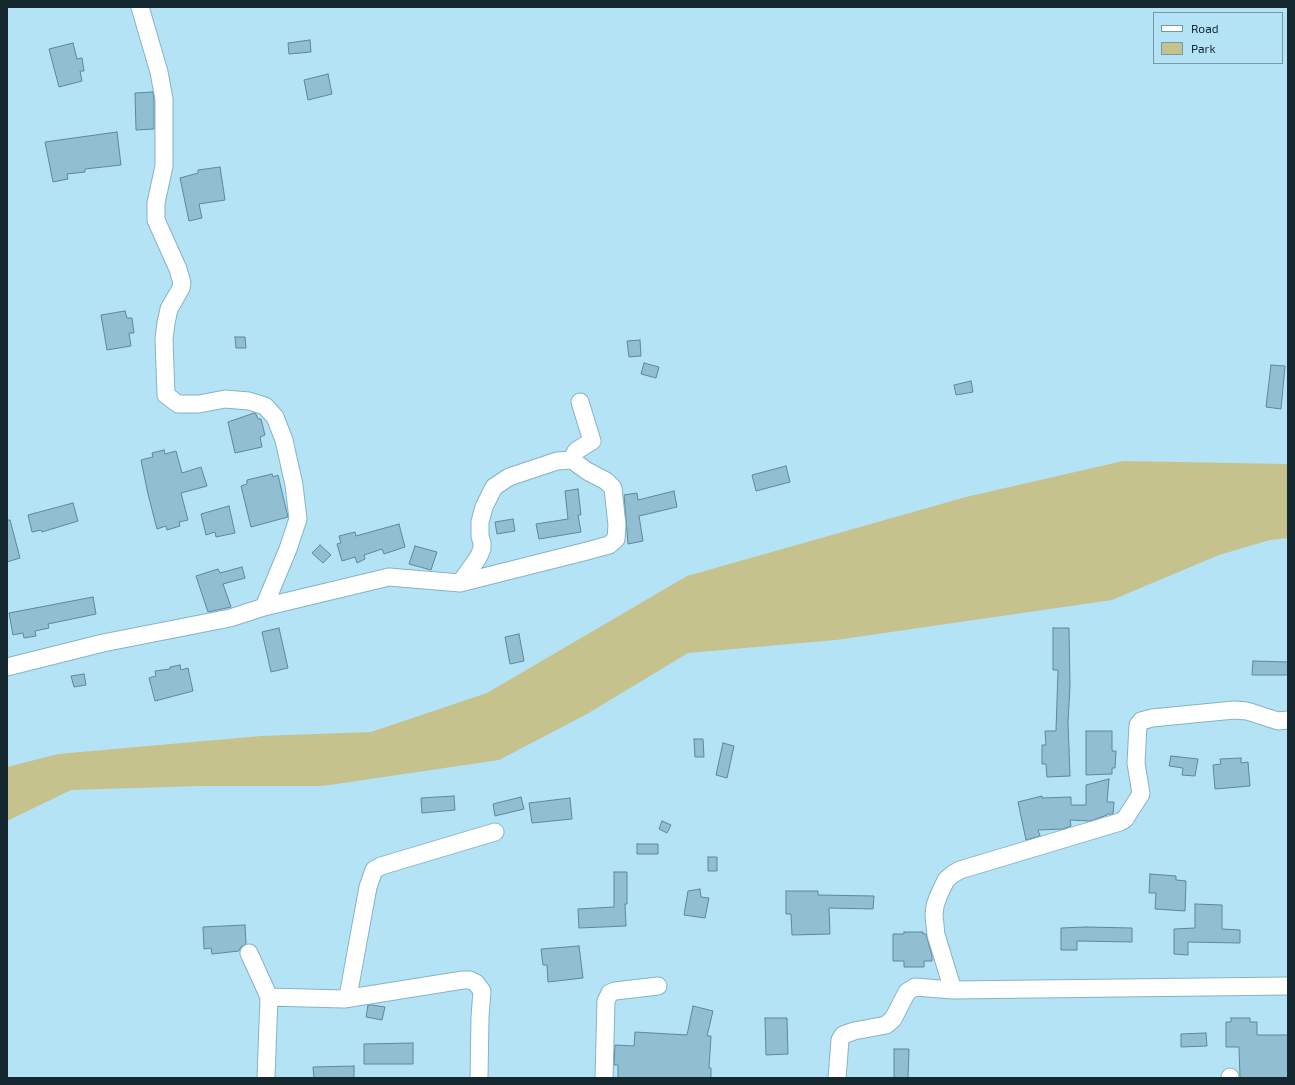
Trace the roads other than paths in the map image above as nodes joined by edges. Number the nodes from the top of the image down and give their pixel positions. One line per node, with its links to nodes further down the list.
1 (140, 7): 5 (street)
2 (580, 402): 3 (street)
3 (572, 460): 4 (street); 4 (street)
4 (460, 583): 5 (street)
5 (264, 607): 6 (street)
6 (7, 667)
7 (1288, 720): 12 (street)
8 (495, 832): 14 (street)
9 (249, 953): 13 (street)
10 (658, 986): 17 (street)
11 (1288, 986): 12 (street)
12 (952, 990): 18 (street)
13 (269, 997): 14 (street); 15 (street)
14 (344, 999): 16 (street)
15 (266, 1078)
16 (479, 1078)
17 (604, 1078)
18 (837, 1078)

